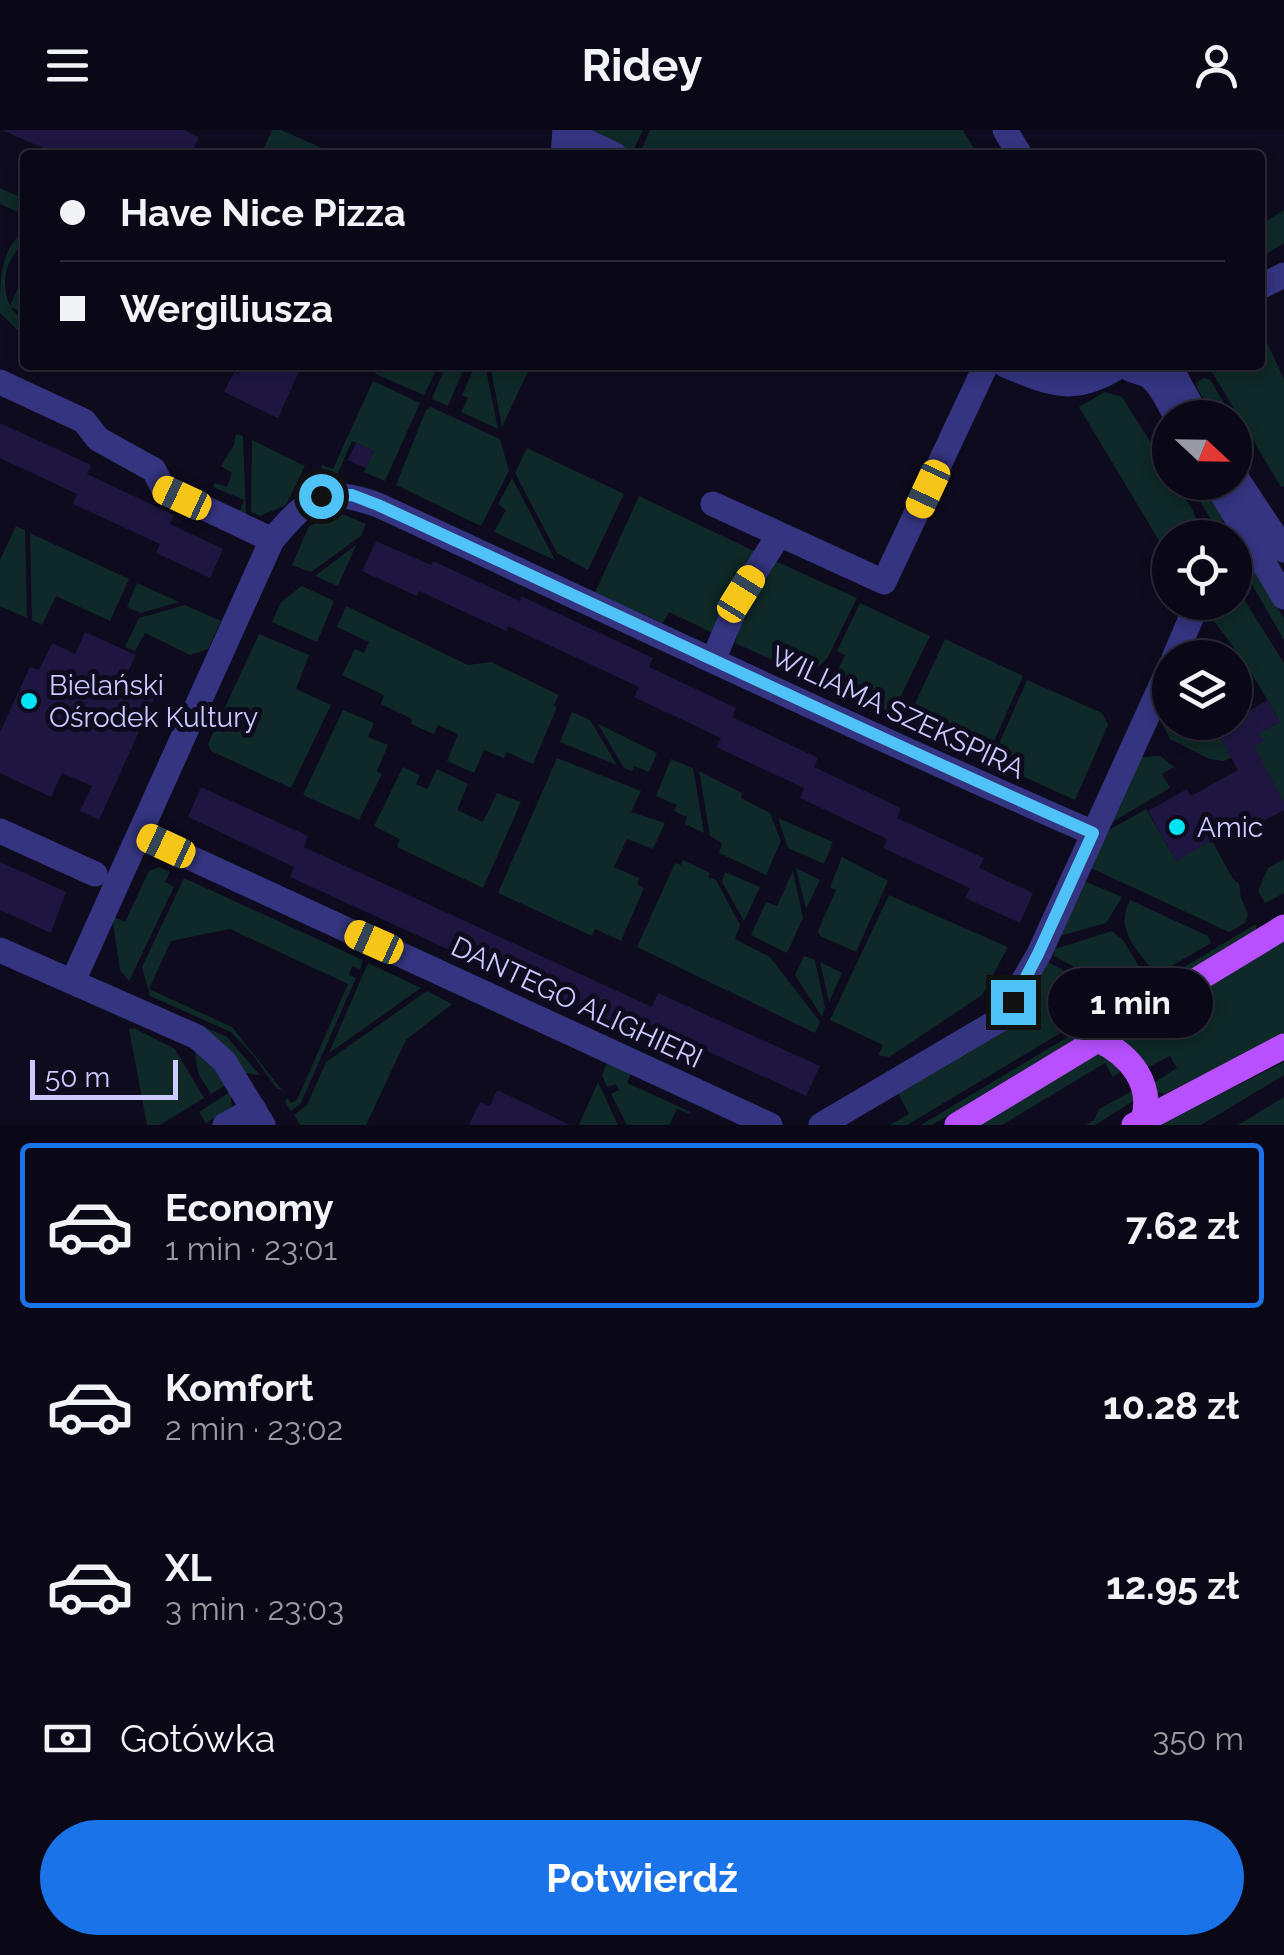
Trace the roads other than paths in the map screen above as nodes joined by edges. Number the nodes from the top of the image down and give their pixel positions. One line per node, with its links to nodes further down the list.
1 (565, 130): 2 (street)
2 (605, 150)
3 (984, 370): 13 (street)
4 (1020, 370): 5 (street)
5 (1135, 370)
6 (1147, 370): 9 (street)
7 (1148, 370): 10 (street)
8 (0, 382): 14 (street)
9 (1166, 400)
10 (1179, 400)
11 (1251, 500): 15 (street)
12 (712, 504): 13 (street)
13 (779, 535): 18 (street)
14 (272, 540): 18 (street, WILIAMA SZEKSPIRA); 22 (street)
15 (1284, 550)
16 (1252, 554): 17 (street)
17 (1284, 597)
18 (714, 658): 21 (street, WILIAMA SZEKSPIRA)
19 (1152, 705): 21 (street)
20 (0, 831): 23 (street)
21 (1093, 833): 33 (street)
22 (141, 835): 26 (street); 30 (street, DANTEGO ALIGHIERI)
23 (95, 874)
24 (1284, 927): 27 (main road)
25 (0, 950): 26 (street)
26 (73, 981): 29 (street)
27 (1098, 1040): 31 (main road); 34 (main road)
28 (1284, 1046): 31 (main road)
29 (258, 1117): 32 (street)
30 (759, 1122)
31 (1139, 1122)
32 (225, 1125)
33 (821, 1125)
34 (957, 1125)

